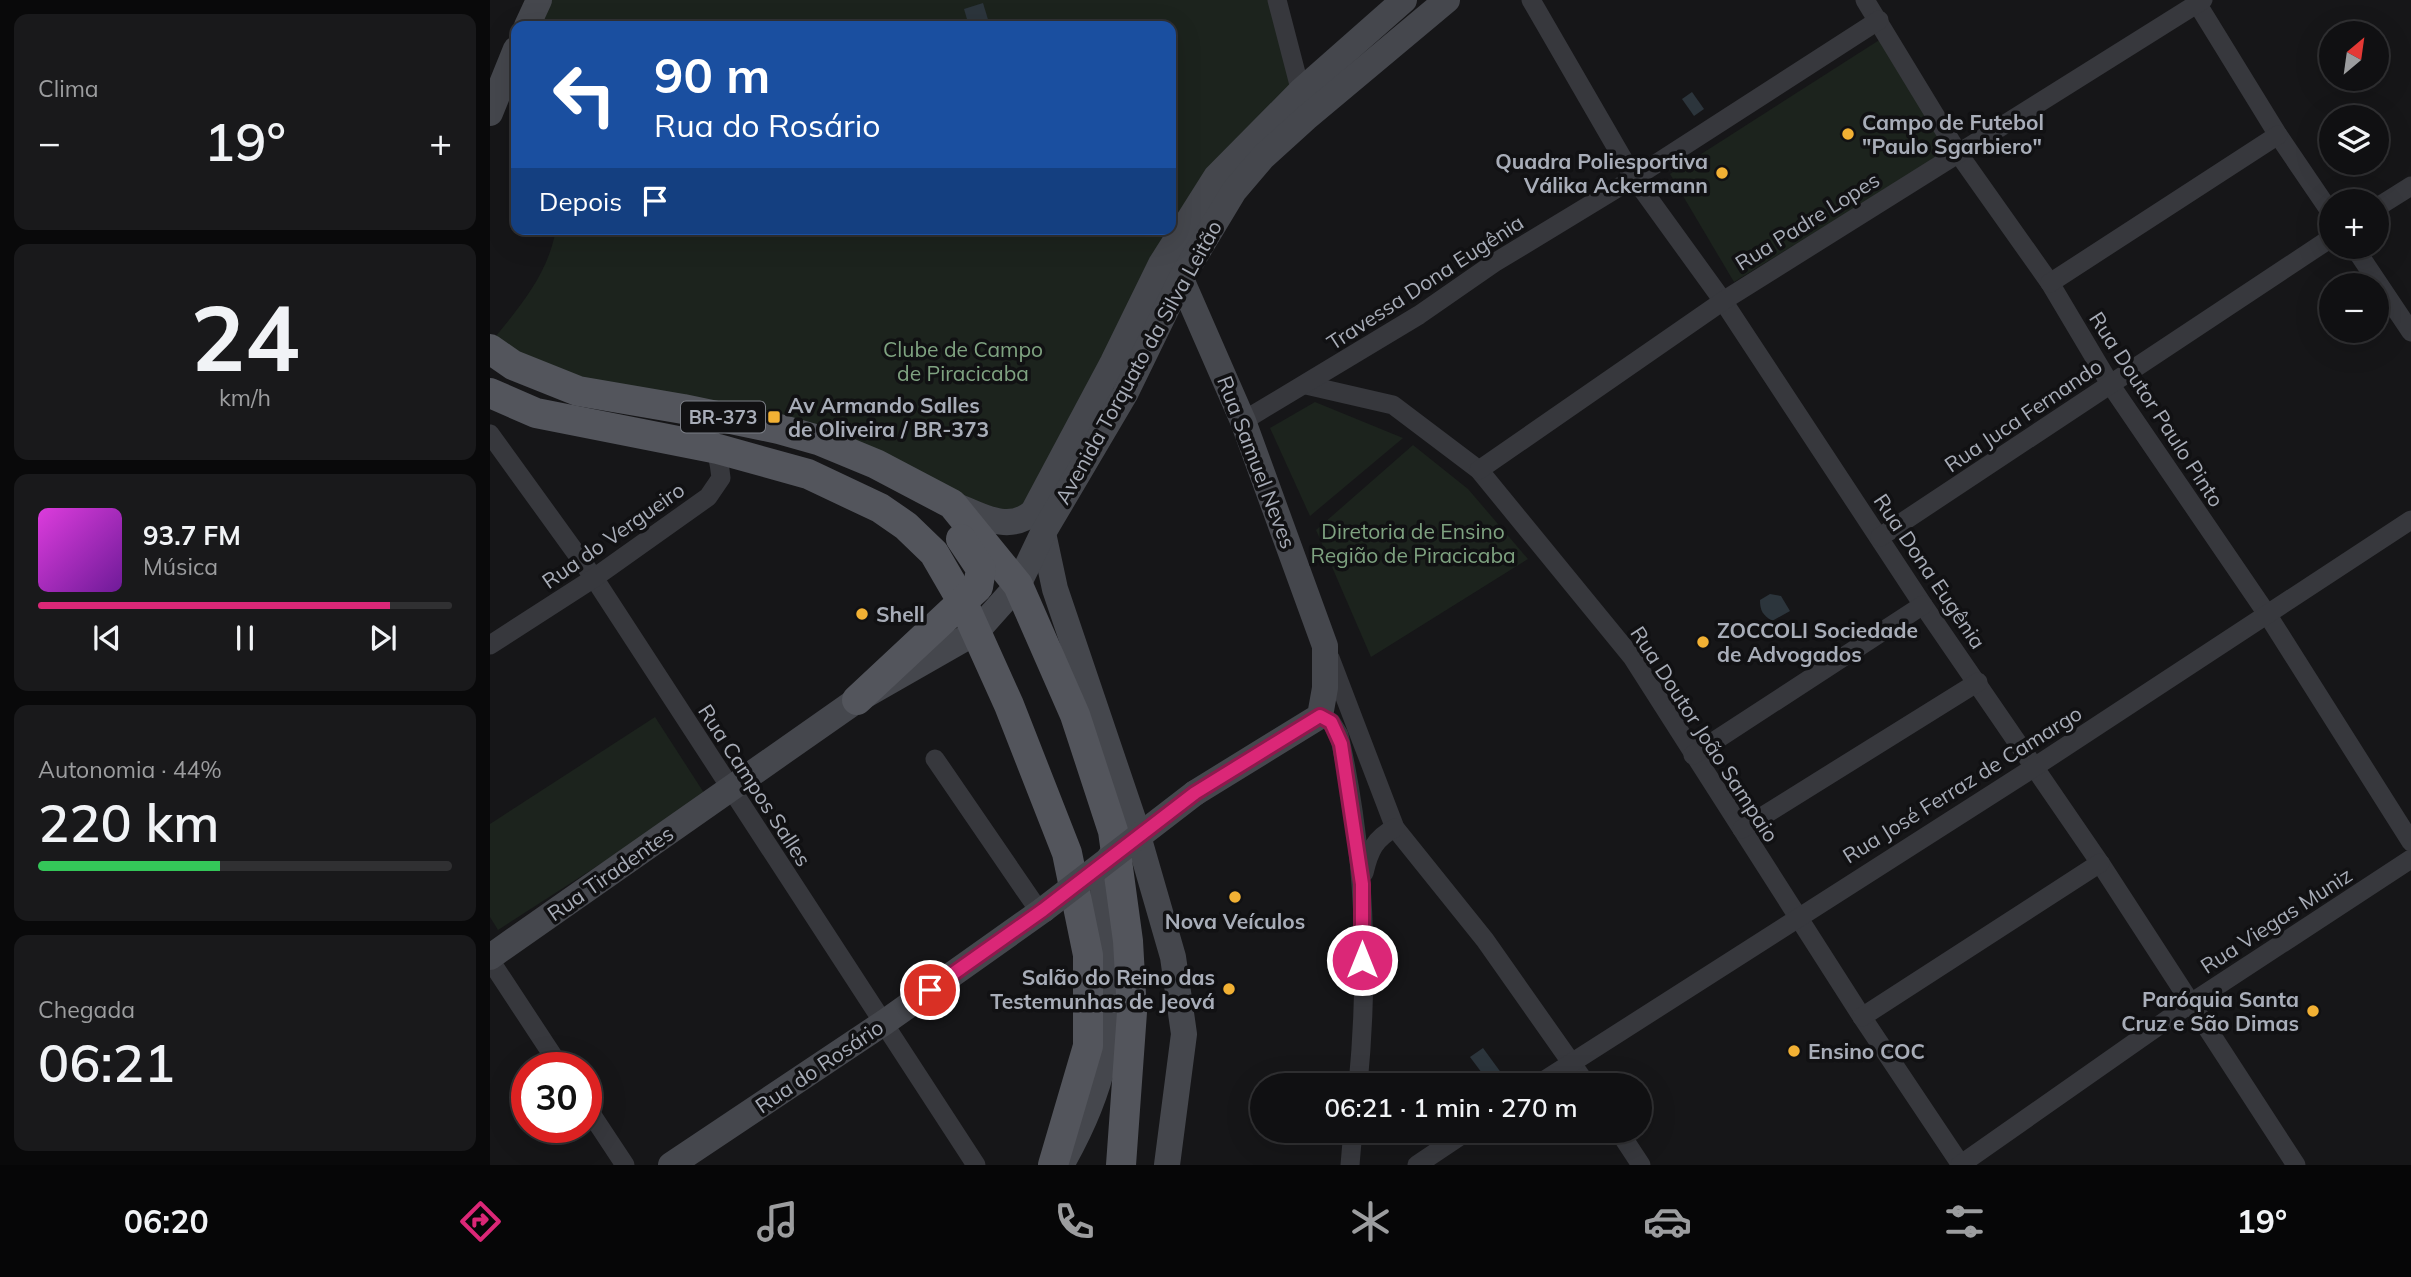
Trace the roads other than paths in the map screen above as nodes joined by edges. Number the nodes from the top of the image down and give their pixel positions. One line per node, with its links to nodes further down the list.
1 (538, 0): 9 (street)
2 (1277, 0): 13 (street)
3 (1404, 0): 13 (street, Avenida Torquato da Silva Leitão)
4 (1447, 0): 15 (street, Avenida Torquato da Silva Leitão)
5 (1531, 0): 18 (street, Rua Dona Eugênia)
6 (1865, 0): 8 (street, Rua Doutor Paulo Pinto)
7 (2198, 1): 16 (street); 17 (street, Rua Padre Lopes)
8 (1879, 20): 17 (street, Rua Doutor Paulo Pinto); 18 (street, Travessa Dona Eugênia)
9 (529, 21)
10 (511, 56): 12 (street)
11 (511, 61): 14 (street)
12 (490, 86)
13 (1302, 90): 15 (street); 24 (street, Avenida Torquato da Silva Leitão)
14 (490, 113)
15 (1306, 118): 24 (street, Avenida Torquato da Silva Leitão)
16 (2277, 135): 20 (street); 25 (street)
17 (1958, 153): 25 (street, Rua Doutor Paulo Pinto); 26 (street, Rua Padre Lopes)
18 (1634, 178): 26 (street, Rua Dona Eugênia); 31 (street, Travessa Dona Eugênia)
19 (2411, 186): 21 (street)
20 (2319, 196)
21 (2389, 200)
22 (2319, 246): 30 (street, Rua Juca Fernando)
23 (2362, 259): 27 (street)
24 (1171, 271): 35 (street, Rua Samuel Neves); 40 (street, Avenida Torquato da Silva Leitão); 42 (street, Avenida Torquato da Silva Leitão)
25 (2050, 283): 30 (street, Rua Doutor Paulo Pinto)
26 (1723, 301): 38 (street, Rua Padre Lopes); 43 (street, Rua Dona Eugênia)
27 (2411, 332)
28 (490, 349): 32 (main road, BR-373)
29 (490, 366): 32 (main road)
30 (2110, 384): 43 (street, Rua Juca Fernando); 48 (street, Rua Doutor Paulo Pinto)
31 (1306, 385): 35 (street, Travessa Dona Eugênia); 38 (street, Rua Doutor João Sampaio)
32 (578, 391): 34 (main road, BR-373)
33 (490, 393): 37 (main road)
34 (683, 409): 37 (street); 39 (main road, BR-373)
35 (1243, 421): 51 (street, Rua Samuel Neves)
36 (490, 434): 44 (street, Rua Campos Salles)
37 (718, 449): 44 (street, Rua do Vergueiro); 46 (main road)
38 (1479, 470): 56 (street, Rua Doutor João Sampaio)
39 (908, 481): 40 (main road, BR-373); 46 (main road)
40 (952, 504): 45 (main road, BR-373)
41 (2411, 520): 48 (street, Rua José Ferraz de Camargo)
42 (1043, 533): 45 (street, Avenida Torquato da Silva Leitão); 58 (street)
43 (1880, 537): 47 (street, Rua Dona Eugênia)
44 (594, 578): 50 (street, Rua do Vergueiro); 60 (street, Rua Campos Salles)
45 (1018, 584): 49 (street, Avenida Torquato da Silva Leitão); 54 (main road, BR-373)
46 (963, 603): 49 (main road); 53 (main road)
47 (1923, 605): 52 (street, Rua Dona Eugênia); 56 (street)
48 (2267, 614): 59 (street, Rua José Ferraz de Camargo); 63 (street, Rua Doutor Paulo Pinto)
49 (976, 632): 53 (street, Avenida Torquato da Silva Leitão); 67 (main road)
50 (490, 645)
51 (1325, 646): 55 (street); 61 (street, Rua Samuel Neves)
52 (1978, 682): 59 (street, Rua Dona Eugênia); 62 (street)
53 (857, 699): 60 (street, Avenida Torquato da Silva Leitão)
54 (1075, 715): 58 (main road); 90 (main road, BR-373)
55 (1320, 716): 64 (street, Rua do Rosário, bridge); 68 (street)
56 (1693, 755): 62 (street, Rua Doutor João Sampaio)
57 (935, 759): 69 (street)
58 (1114, 767): 91 (street)
59 (2033, 768): 66 (street, Rua Dona Eugênia); 70 (street, Rua José Ferraz de Camargo)
60 (730, 789): 71 (street, Rua Tiradentes); 75 (street, Rua Campos Salles)
61 (1395, 828): 68 (street); 77 (street, Rua Samuel Neves)
62 (1742, 829): 70 (street, Rua Doutor João Sampaio)
63 (2411, 842)
64 (1110, 857): 69 (street, Rua do Rosário, bridge); 89 (street)
65 (2411, 859): 73 (street, Rua Viegas Muniz)
66 (2100, 863): 73 (street, Rua Dona Eugênia); 74 (street)
67 (1070, 872): 69 (street); 88 (main road)
68 (1362, 884): 78 (street)
69 (1038, 906): 72 (street); 75 (street, Rua do Rosário)
70 (1797, 916): 74 (street, Rua Doutor João Sampaio); 77 (street, Rua José Ferraz de Camargo)
71 (490, 959): 76 (street)
72 (926, 977)
73 (2191, 1003): 95 (street, Rua Viegas Muniz); 96 (street, Rua Dona Eugênia)
74 (1862, 1017): 95 (street, Rua Doutor João Sampaio)
75 (885, 1022): 86 (street, Rua do Rosário); 87 (street, Rua Campos Salles)
76 (551, 1052)
77 (1571, 1062): 79 (street, Rua José Ferraz de Camargo); 80 (street, Rua Samuel Neves)
78 (1359, 1073)
79 (1555, 1073)
80 (1579, 1073)
81 (602, 1130): 85 (street)
82 (1352, 1143): 92 (street)
83 (1450, 1143): 93 (street)
84 (1627, 1143): 94 (street)
85 (625, 1165)
86 (671, 1165)
87 (976, 1165)
88 (1053, 1165)
89 (1061, 1165)
90 (1121, 1165)
91 (1167, 1165)
92 (1350, 1165)
93 (1417, 1165)
94 (1641, 1165)
95 (1961, 1165)
96 (2296, 1165)

